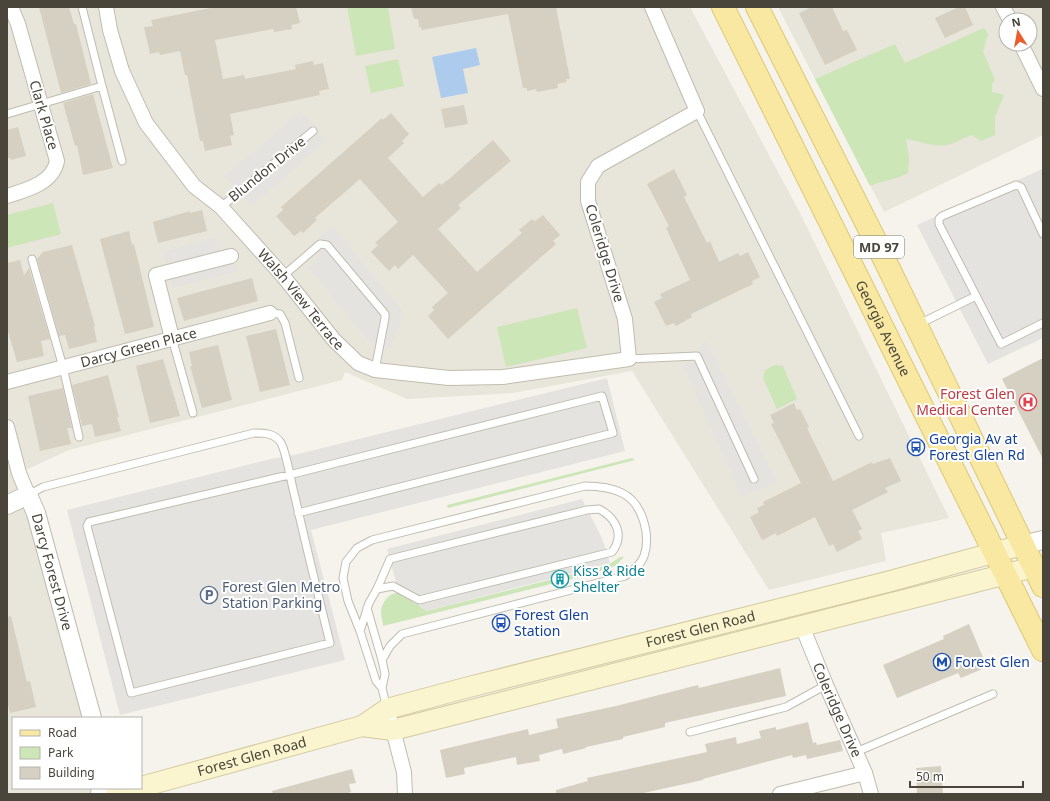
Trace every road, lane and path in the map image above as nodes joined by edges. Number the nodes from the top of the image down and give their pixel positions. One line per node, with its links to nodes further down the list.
1 (12, 7): 10 (street, Clark Place)
2 (82, 7): 8 (lane)
3 (106, 7): 16 (street, Walsh View Terrace)
4 (652, 7): 11 (street)
5 (722, 7): 41 (main road, Georgia Avenue / MD 97)
6 (757, 7): 24 (main road, MD 97)
7 (1025, 52): 9 (street)
8 (102, 86): 10 (lane); 14 (lane)
9 (1043, 89)
10 (41, 104): 12 (lane); 15 (street, Clark Place)
11 (697, 111): 26 (street, Coleridge Drive); 33 (lane)
12 (7, 114)
13 (313, 131): 16 (lane, Blundon Drive)
14 (122, 161)
15 (7, 196)
16 (221, 207): 20 (street, Walsh View Terrace)
17 (1043, 234): 21 (lane)
18 (231, 256): 25 (street)
19 (32, 260): 27 (lane)
20 (283, 276): 28 (street, Walsh View Terrace); 28 (lane)
21 (976, 296): 23 (lane); 24 (lane)
22 (270, 313): 25 (street, Darcy Green Place); 29 (lane)
23 (1043, 323)
24 (917, 325): 40 (main road, MD 97)
25 (172, 338): 27 (street, Darcy Green Place); 31 (lane)
26 (629, 359): 28 (street, Walsh View Terrace); 36 (lane)
27 (63, 367): 30 (street, Darcy Green Place); 34 (lane)
28 (375, 370)
29 (298, 378)
30 (7, 382)
31 (193, 413)
32 (7, 427): 37 (street, Darcy Forest Drive)
33 (859, 436)
34 (80, 437)
35 (289, 475): 37 (lane); 39 (lane); 39 (lane); 39 (lane)
36 (754, 479)
37 (28, 495): 38 (street); 54 (street, Darcy Forest Drive)
38 (7, 505)
39 (298, 513)
40 (1033, 542): 41 (main road, Forest Glen Road); 42 (main road, MD 97)
41 (996, 552): 43 (main road, Georgia Avenue / MD 97); 53 (main road, Forest Glen Road)
42 (1040, 573): 43 (main road, Forest Glen Road)
43 (1006, 574): 46 (main road, Forest Glen Road); 48 (main road, Georgia Avenue / MD 97)
44 (377, 589): 44 (lane); 45 (lane)
45 (367, 608): 47 (lane); 49 (lane)
46 (802, 626): 50 (street, Coleridge Drive); 56 (main road, Forest Glen Road)
47 (360, 631): 49 (lane); 51 (lane)
48 (1043, 650)
49 (382, 660): 51 (lane)
50 (826, 685): 57 (lane); 58 (street, Coleridge Drive)
51 (382, 688): 53 (lane)
52 (994, 694): 58 (lane)
53 (387, 709): 55 (main road, Forest Glen Road); 56 (street)
54 (92, 717)
55 (362, 726): 56 (main road, Forest Glen Road); 60 (main road, Forest Glen Road)
56 (393, 730): 63 (street)
57 (690, 732)
58 (856, 752): 59 (street, Coleridge Drive)
59 (865, 773): 64 (street); 65 (street, Coleridge Drive)
60 (142, 787)
61 (134, 789): 62 (main road)
62 (116, 794)
63 (405, 794)
64 (780, 794)
65 (871, 794)

